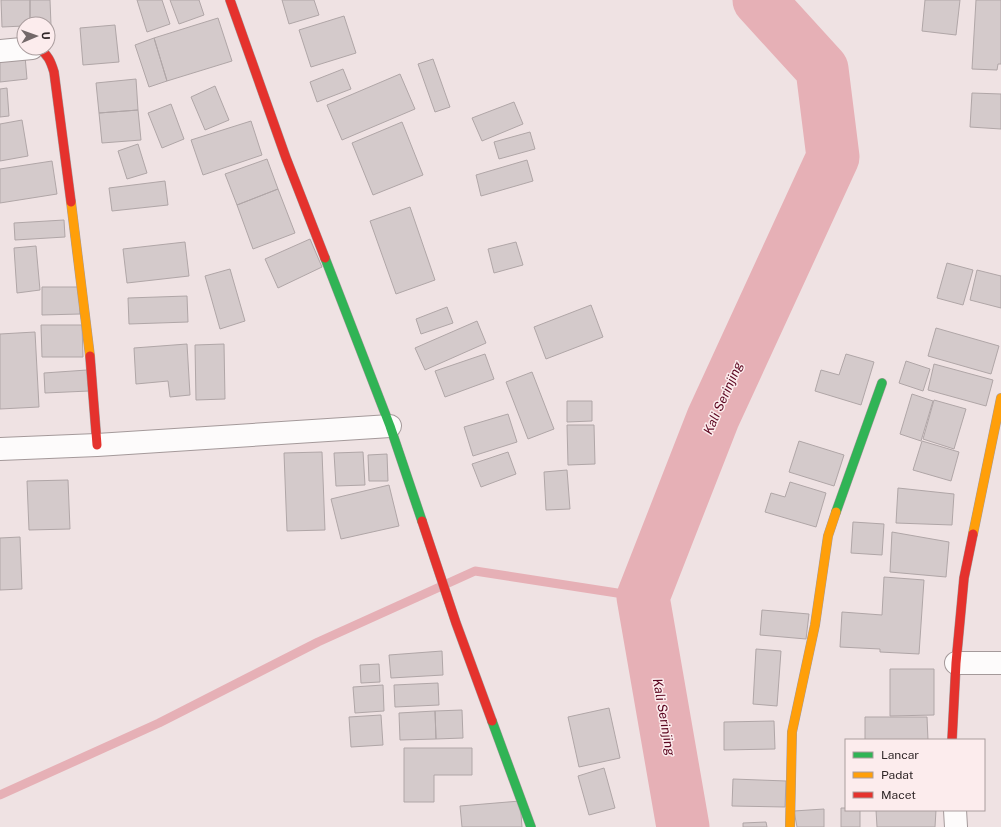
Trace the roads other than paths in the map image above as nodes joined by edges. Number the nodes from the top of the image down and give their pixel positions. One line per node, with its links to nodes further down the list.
1 (230, 0): 7 (street)
2 (16, 50): 3 (street)
3 (0, 51)
4 (48, 56): 8 (street)
5 (882, 383): 15 (street)
6 (1001, 398): 11 (street)
7 (390, 426): 8 (street); 14 (street)
8 (97, 445): 9 (street)
9 (0, 448)
10 (1001, 663): 11 (street)
11 (956, 664): 12 (street)
12 (952, 739)
13 (955, 811): 16 (street)
14 (531, 827)
15 (790, 827)
16 (956, 827)

